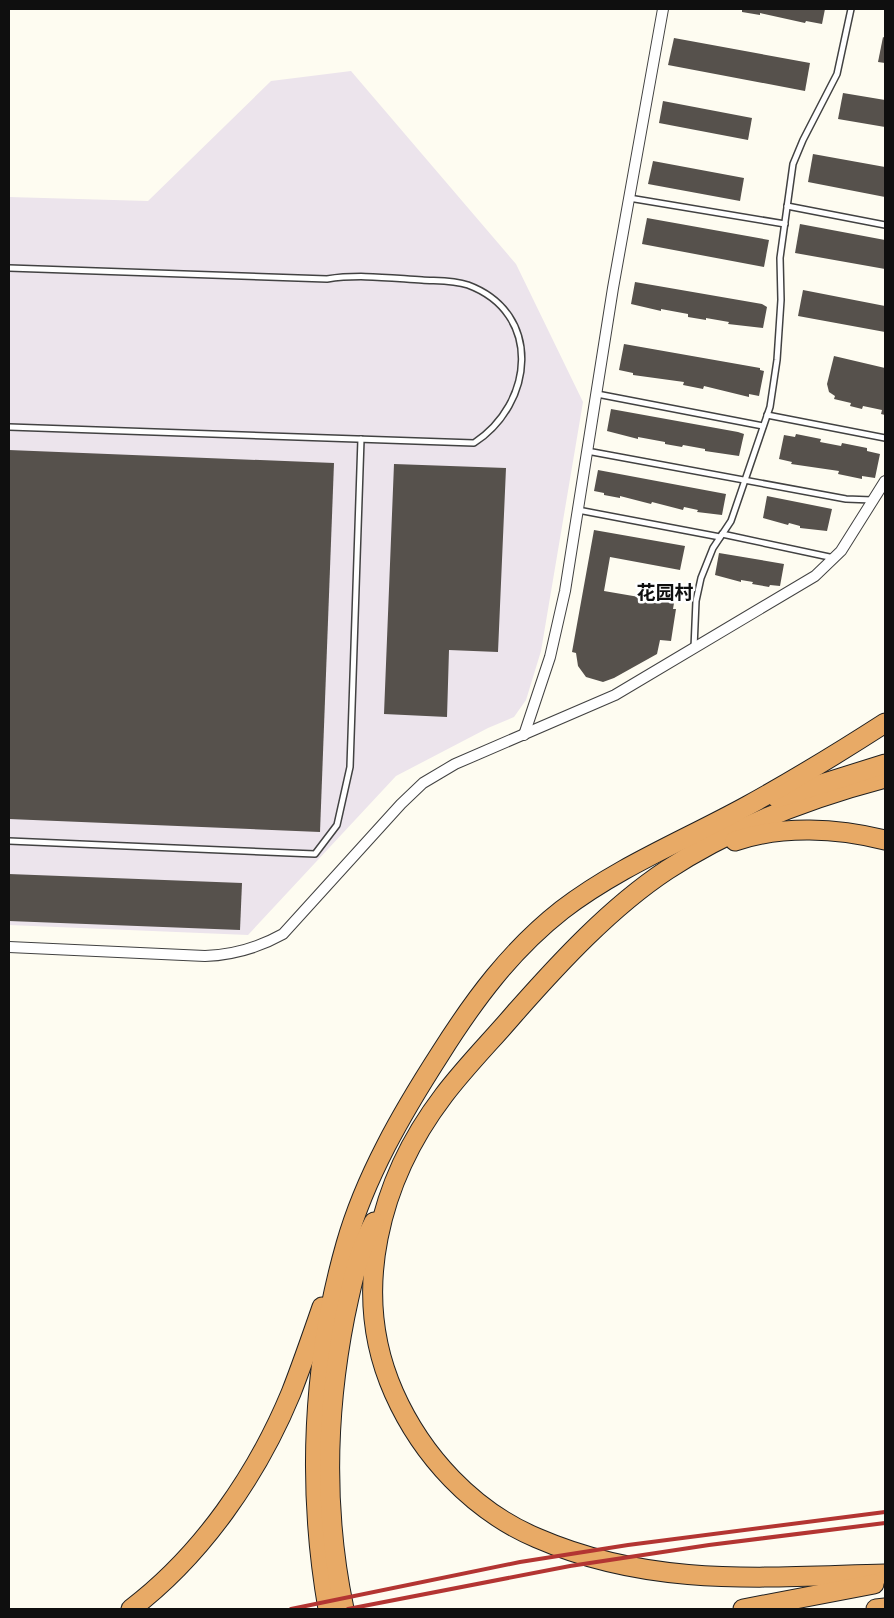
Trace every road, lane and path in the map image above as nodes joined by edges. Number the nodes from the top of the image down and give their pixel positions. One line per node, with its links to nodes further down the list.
1 (663, 9): 3 (street)
2 (850, 9): 4 (lane)
3 (629, 198): 5 (lane); 8 (street)
4 (788, 206): 5 (lane); 6 (lane)
5 (785, 224): 9 (lane)
6 (885, 225)
7 (9, 268): 13 (lane)
8 (596, 394): 10 (lane); 14 (street)
9 (767, 415): 10 (lane); 12 (lane)
10 (764, 426): 15 (lane)
11 (9, 427): 13 (lane)
12 (885, 438)
13 (361, 439): 28 (lane)
14 (587, 451): 15 (lane); 18 (street)
15 (745, 480): 17 (lane); 19 (lane)
16 (885, 481): 17 (street)
17 (873, 500): 20 (street)
18 (578, 510): 19 (lane); 23 (street)
19 (721, 536): 20 (lane); 21 (lane)
20 (836, 558): 21 (street)
21 (694, 648): 23 (street)
22 (885, 723): 26 (highway)
23 (524, 735): 30 (street)
24 (885, 764): 26 (highway)
25 (885, 778): 29 (highway)
26 (749, 805): 32 (highway)
27 (885, 840): 29 (highway)
28 (9, 841)
29 (689, 856): 31 (highway)
30 (9, 947)
31 (388, 1195): 33 (highway); 38 (highway)
32 (346, 1243): 36 (highway); 37 (highway)
33 (885, 1574)
34 (885, 1582): 39 (highway)
35 (885, 1608): 40 (highway)
36 (132, 1609)
37 (328, 1609)
38 (344, 1609)
39 (743, 1609)
40 (876, 1609)

